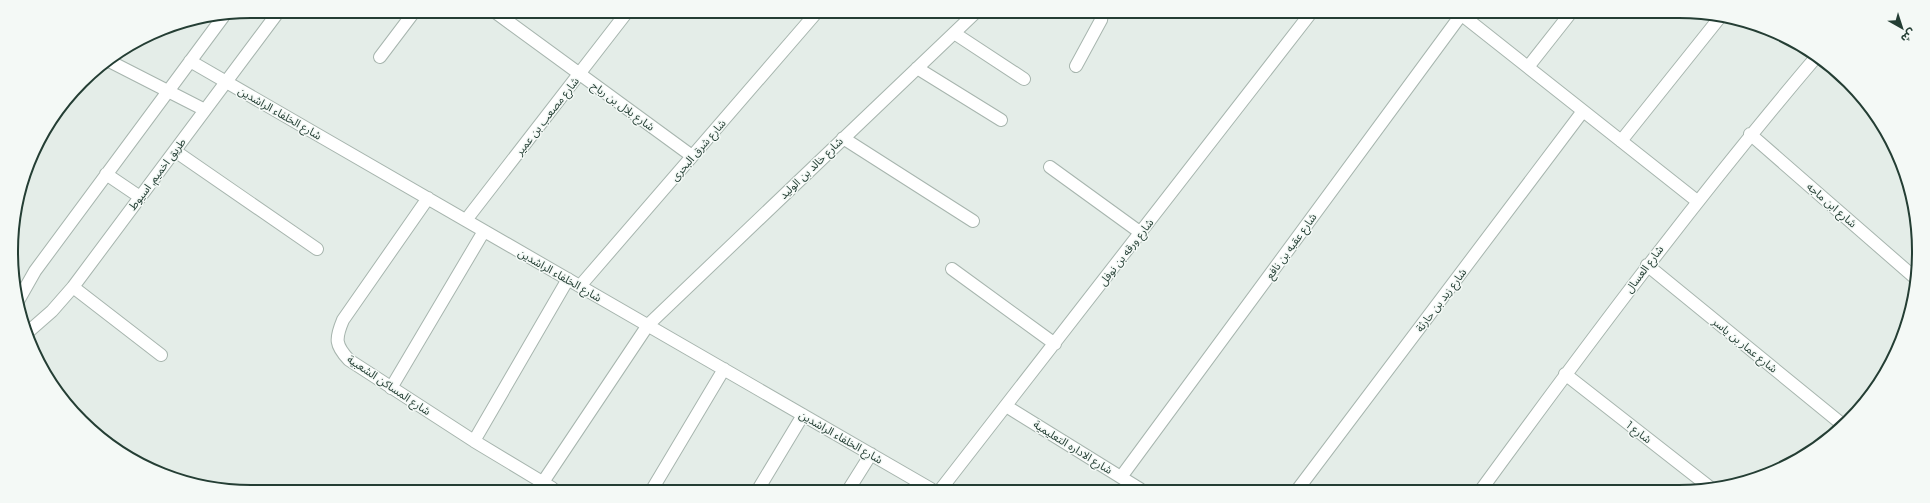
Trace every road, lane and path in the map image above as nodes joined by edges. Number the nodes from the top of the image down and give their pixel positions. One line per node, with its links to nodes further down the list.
1 (274, 18): 24 (street, طريق اخميم, اسيوط)
2 (409, 18): 15 (street)
3 (503, 18): 22 (street, شارع بلال بن رباح)
4 (622, 18): 22 (street, شارع مصعب بن عمير)
5 (812, 18): 33 (street, شارع شرق البحرى)
6 (970, 18): 14 (street, شارع خالد بن الوليد)
7 (1101, 18): 19 (street)
8 (1307, 18): 42 (street, شارع ورقه بن نوفل)
9 (1459, 18): 63 (street, شارع عقبه بن نافع)
10 (1465, 18): 20 (street)
11 (1567, 18): 20 (street)
12 (221, 20): 17 (street)
13 (1717, 21): 31 (street)
14 (954, 33): 21 (street, شارع خالد بن الوليد); 23 (street)
15 (380, 57)
16 (1813, 60): 29 (street, شارع العسال)
17 (190, 61): 24 (street, شارع الخلفاء الراشدين); 25 (street)
18 (113, 63): 25 (street)
19 (1076, 66)
20 (1528, 67): 27 (street)
21 (917, 68): 28 (street); 30 (street, شارع خالد بن الوليد)
22 (580, 74): 33 (street, شارع بلال بن رباح); 39 (street, شارع مصعب بن عمير)
23 (1024, 79)
24 (226, 82): 26 (street, طريق اخميم, اسيوط); 37 (street, شارع الخلفاء الراشدين)
25 (168, 91): 26 (street); 35 (street)
26 (206, 110): 32 (street, طريق اخميم, اسيوط)
27 (1583, 111): 31 (street); 73 (street, شارع زيد بن حارثة)
28 (1001, 120)
29 (1750, 134): 38 (street, شارع العسال); 46 (street, شارع ابن ماجه)
30 (843, 138): 40 (street); 51 (street, شارع خالد بن الوليد)
31 (1622, 141): 38 (street)
32 (175, 151): 36 (street, طريق اخميم, اسيوط); 43 (street)
33 (692, 156): 48 (street, شارع شرق البحرى)
34 (1050, 167): 42 (street)
35 (106, 174): 36 (street); 50 (street)
36 (140, 197): 49 (street, طريق اخميم, اسيوط)
37 (428, 198): 39 (street, شارع الخلفاء الراشدين); 57 (street, شارع المساكن الشعبية)
38 (1697, 201): 44 (street, شارع العسال)
39 (466, 220): 41 (street, شارع الخلفاء الراشدين)
40 (973, 221)
41 (484, 231): 47 (street, شارع الخلفاء الراشدين); 57 (street)
42 (1140, 234): 53 (street, شارع ورقه بن نوفل)
43 (316, 249)
44 (1647, 265): 56 (street, شارع العسال); 60 (street, شارع عمار بن ياسر)
45 (952, 269): 53 (street)
46 (1911, 274)
47 (568, 279): 48 (street, شارع الخلفاء الراشدين); 61 (street)
48 (580, 286): 51 (street, شارع الخلفاء الراشدين)
49 (73, 287): 52 (street, طريق اخميم, اسيوط); 54 (street)
50 (21, 293)
51 (648, 325): 55 (street, شارع الخلفاء الراشدين); 66 (street, شارع خالد بن الوليد)
52 (31, 329)
53 (1055, 344): 58 (street, شارع ورقه بن نوفل)
54 (161, 355)
55 (724, 369): 59 (street, شارع الخلفاء الراشدين); 67 (street)
56 (1565, 374): 64 (street, شارع 1); 74 (street, شارع العسال)
57 (391, 388): 61 (street, شارع المساكن الشعبية)
58 (1006, 406): 63 (street, شارع الاداره التعليمية); 71 (street, شارع ورقه بن نوفل)
59 (803, 415): 62 (street, شارع الخلفاء الراشدين); 68 (street)
60 (1839, 421)
61 (474, 441): 65 (street, شارع المساكن الشعبية)
62 (871, 454): 69 (street); 70 (street, شارع الخلفاء الراشدين)
63 (1121, 477): 72 (street, شارع الاداره التعليمية)
64 (1705, 484)
65 (543, 485)
66 (546, 485)
67 (655, 485)
68 (761, 485)
69 (851, 485)
70 (924, 485)
71 (945, 485)
72 (1134, 485)
73 (1301, 485)
74 (1485, 485)

